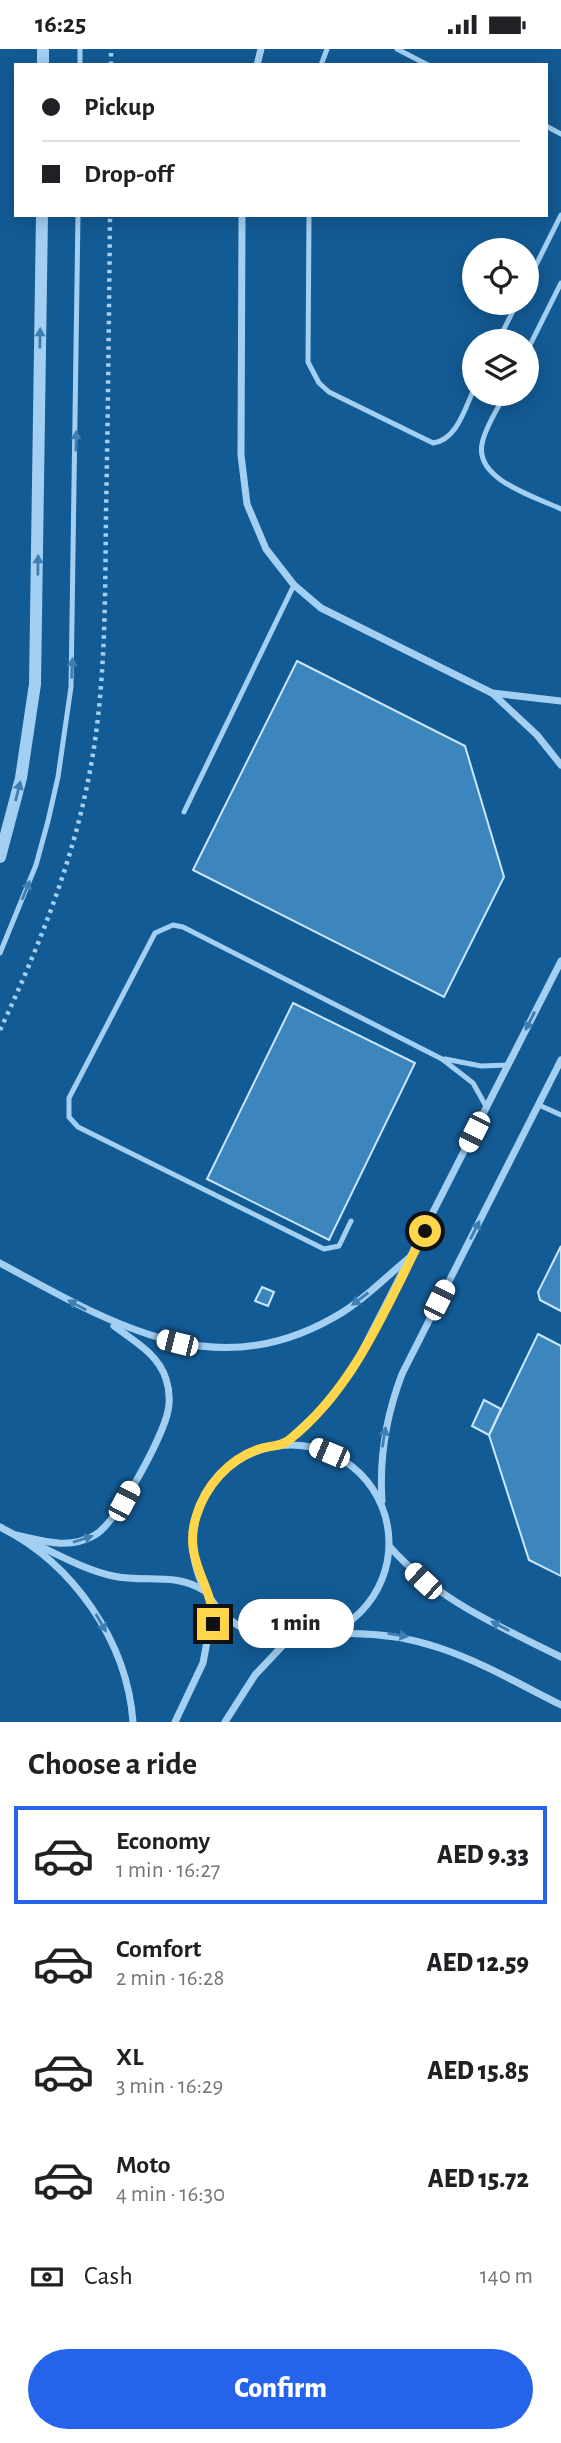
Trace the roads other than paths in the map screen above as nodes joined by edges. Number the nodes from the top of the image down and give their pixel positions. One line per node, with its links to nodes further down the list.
1 (397, 49): 2 (lane)
2 (424, 63)
3 (561, 215): 8 (lane)
4 (42, 217): 19 (street, one-way to 4)
5 (78, 217): 20 (lane, one-way to 5)
6 (243, 217): 14 (street)
7 (309, 217): 11 (lane)
8 (539, 259)
9 (561, 283): 10 (lane)
10 (538, 329)
11 (466, 406)
12 (500, 406): 13 (lane)
13 (561, 509)
14 (294, 585): 15 (street); 18 (lane)
15 (492, 693): 16 (street); 17 (street)
16 (561, 701)
17 (561, 765)
18 (184, 812)
19 (0, 857)
20 (0, 953)
21 (561, 961): 24 (street, one-way to 24)
22 (442, 1059): 24 (lane); 26 (lane); 28 (lane)
23 (561, 1060): 25 (street)
24 (508, 1065): 26 (street)
25 (539, 1105): 27 (lane); 33 (street, one-way to 25)
26 (487, 1108): 29 (street)
27 (561, 1115)
28 (351, 1221)
29 (412, 1255): 31 (street, one-way to 31); 32 (street)
30 (0, 1263): 31 (street, one-way to 30)
31 (106, 1320): 35 (street, one-way to 31)
32 (284, 1444): 33 (street); 37 (street)
33 (382, 1505): 36 (street)
34 (0, 1527): 35 (street)
35 (16, 1535): 37 (street); 43 (street, one-way to 43)
36 (390, 1548): 39 (street); 41 (street, one-way to 36)
37 (205, 1591): 38 (street)
38 (214, 1604): 40 (street); 44 (street)
39 (330, 1634): 40 (street); 42 (street, one-way to 42)
40 (286, 1642): 45 (street)
41 (561, 1657)
42 (561, 1705)
43 (133, 1722)
44 (175, 1722)
45 (225, 1722)

